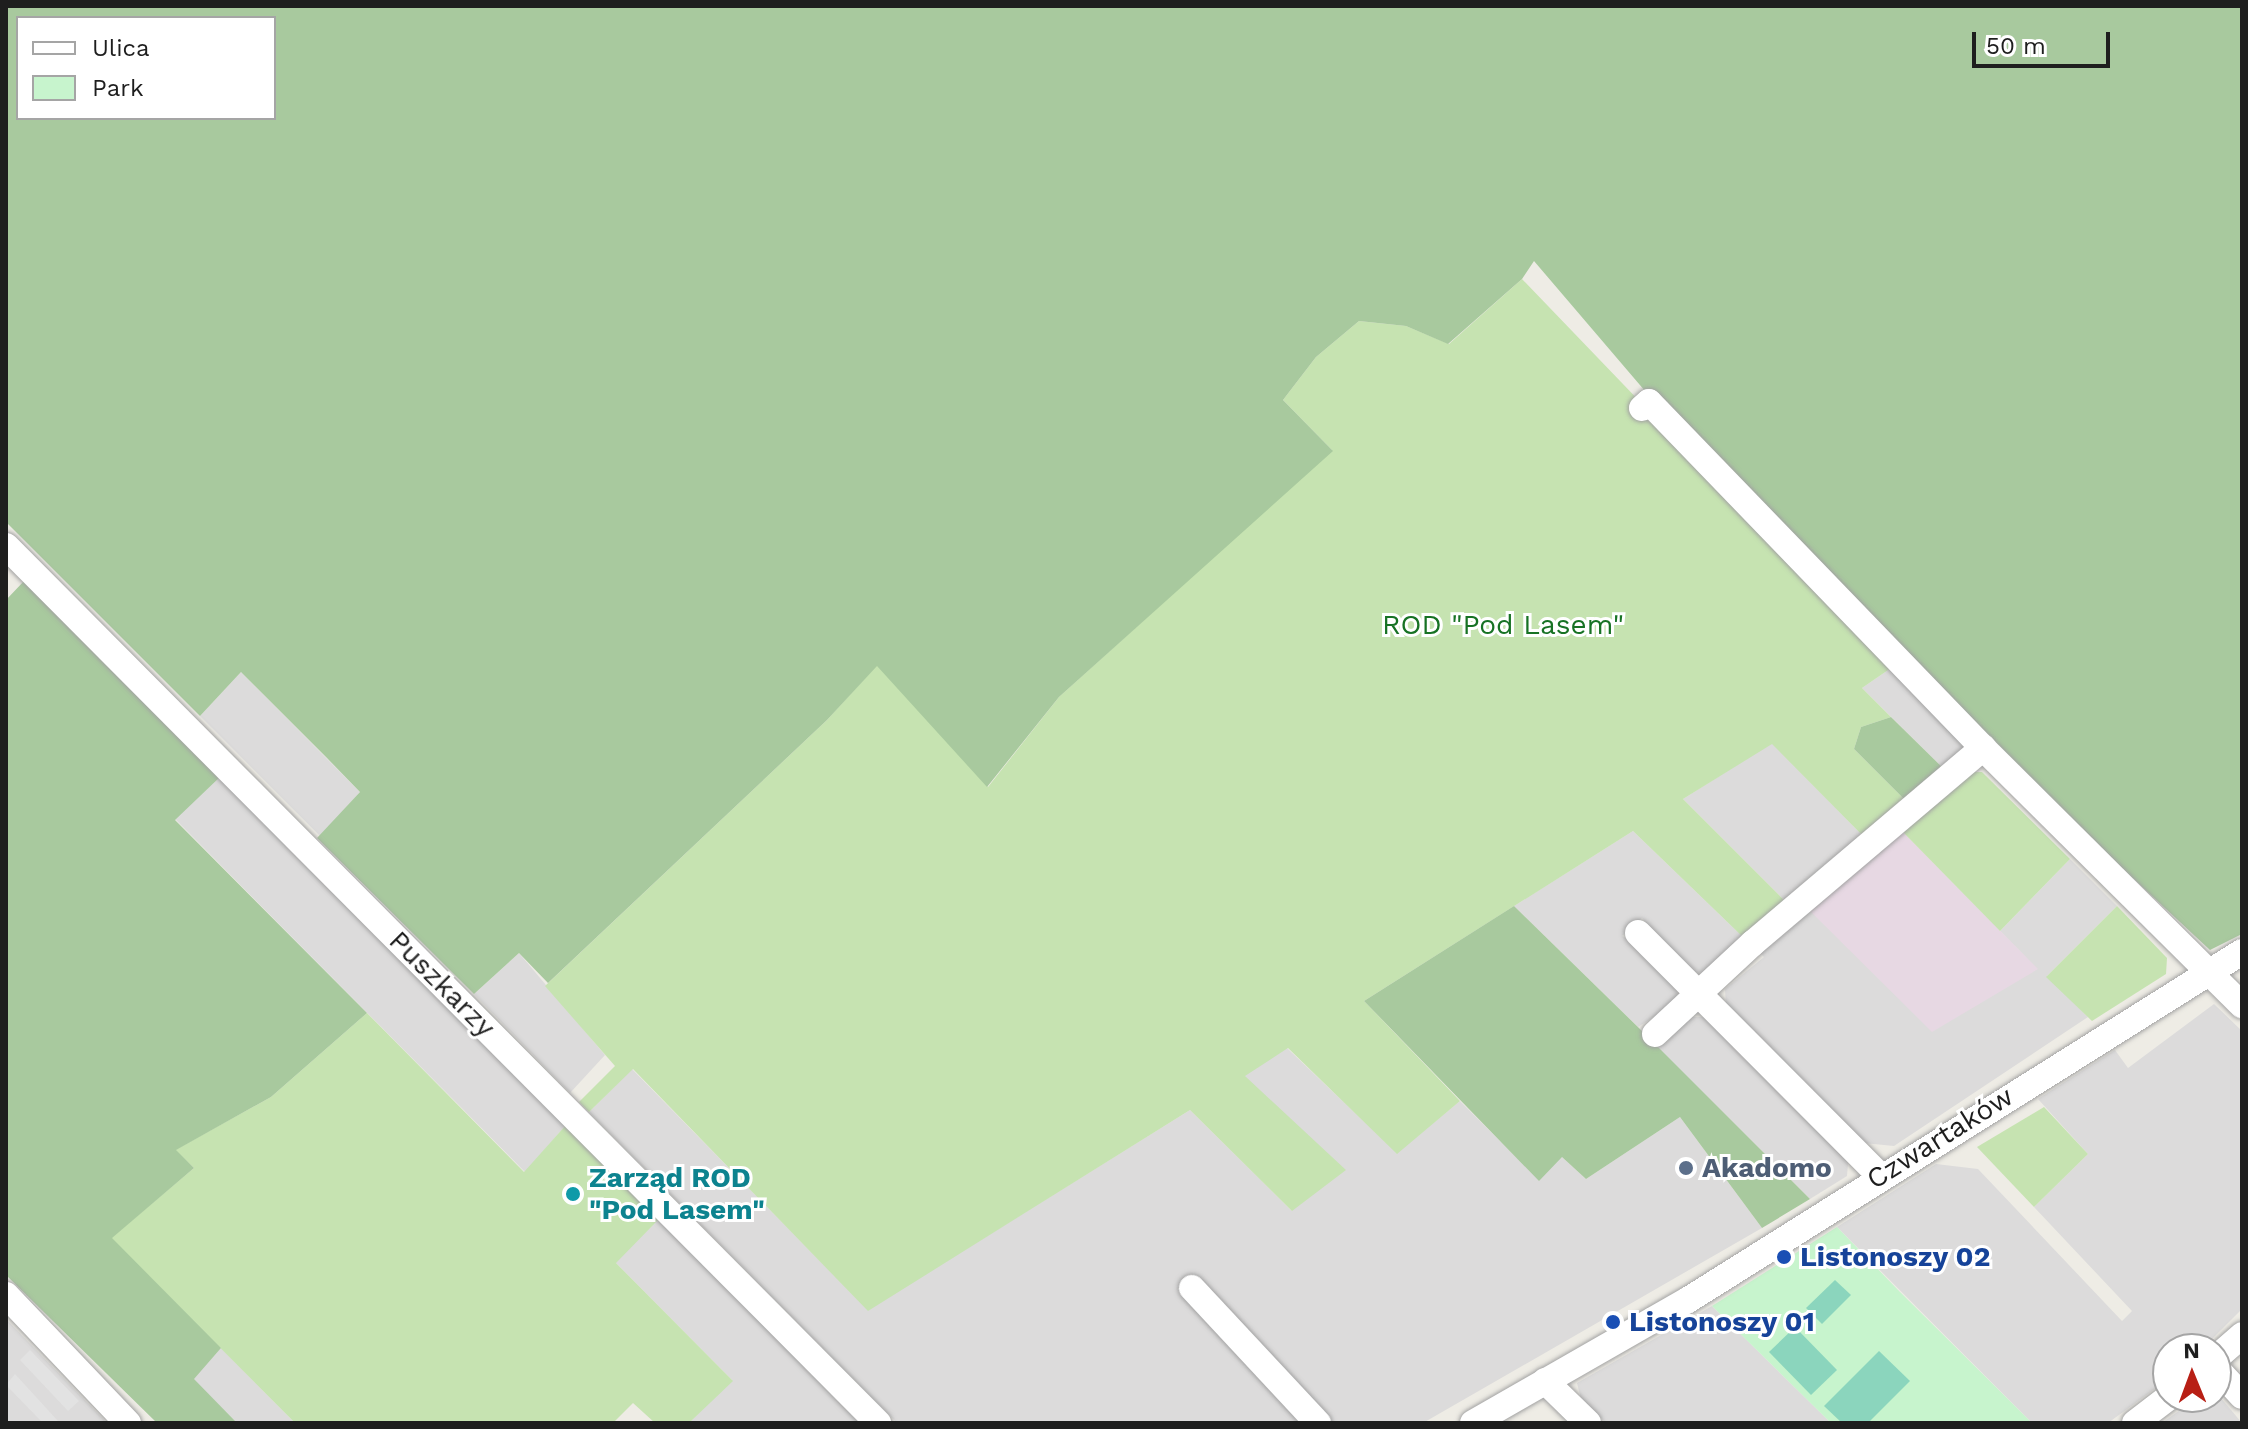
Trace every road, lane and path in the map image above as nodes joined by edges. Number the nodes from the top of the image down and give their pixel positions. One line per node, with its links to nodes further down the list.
1 (1642, 408): 3 (street)
2 (6, 546): 16 (street, Puszkarzy)
3 (1983, 748): 6 (street); 7 (street)
4 (1638, 933): 7 (street)
5 (2242, 952): 6 (street, Czwartaków)
6 (2208, 971): 8 (street); 10 (street, Czwartaków)
7 (1697, 993): 9 (street); 10 (street)
8 (2242, 1005)
9 (1655, 1034)
10 (1880, 1176): 13 (street, Czwartaków)
11 (1192, 1288): 17 (street)
12 (6, 1295): 15 (street)
13 (1545, 1381): 18 (street, Czwartaków); 19 (street)
14 (2152, 1410): 20 (street)
15 (128, 1423)
16 (878, 1423)
17 (1318, 1423)
18 (1473, 1423)
19 (1588, 1423)
20 (2135, 1423)

